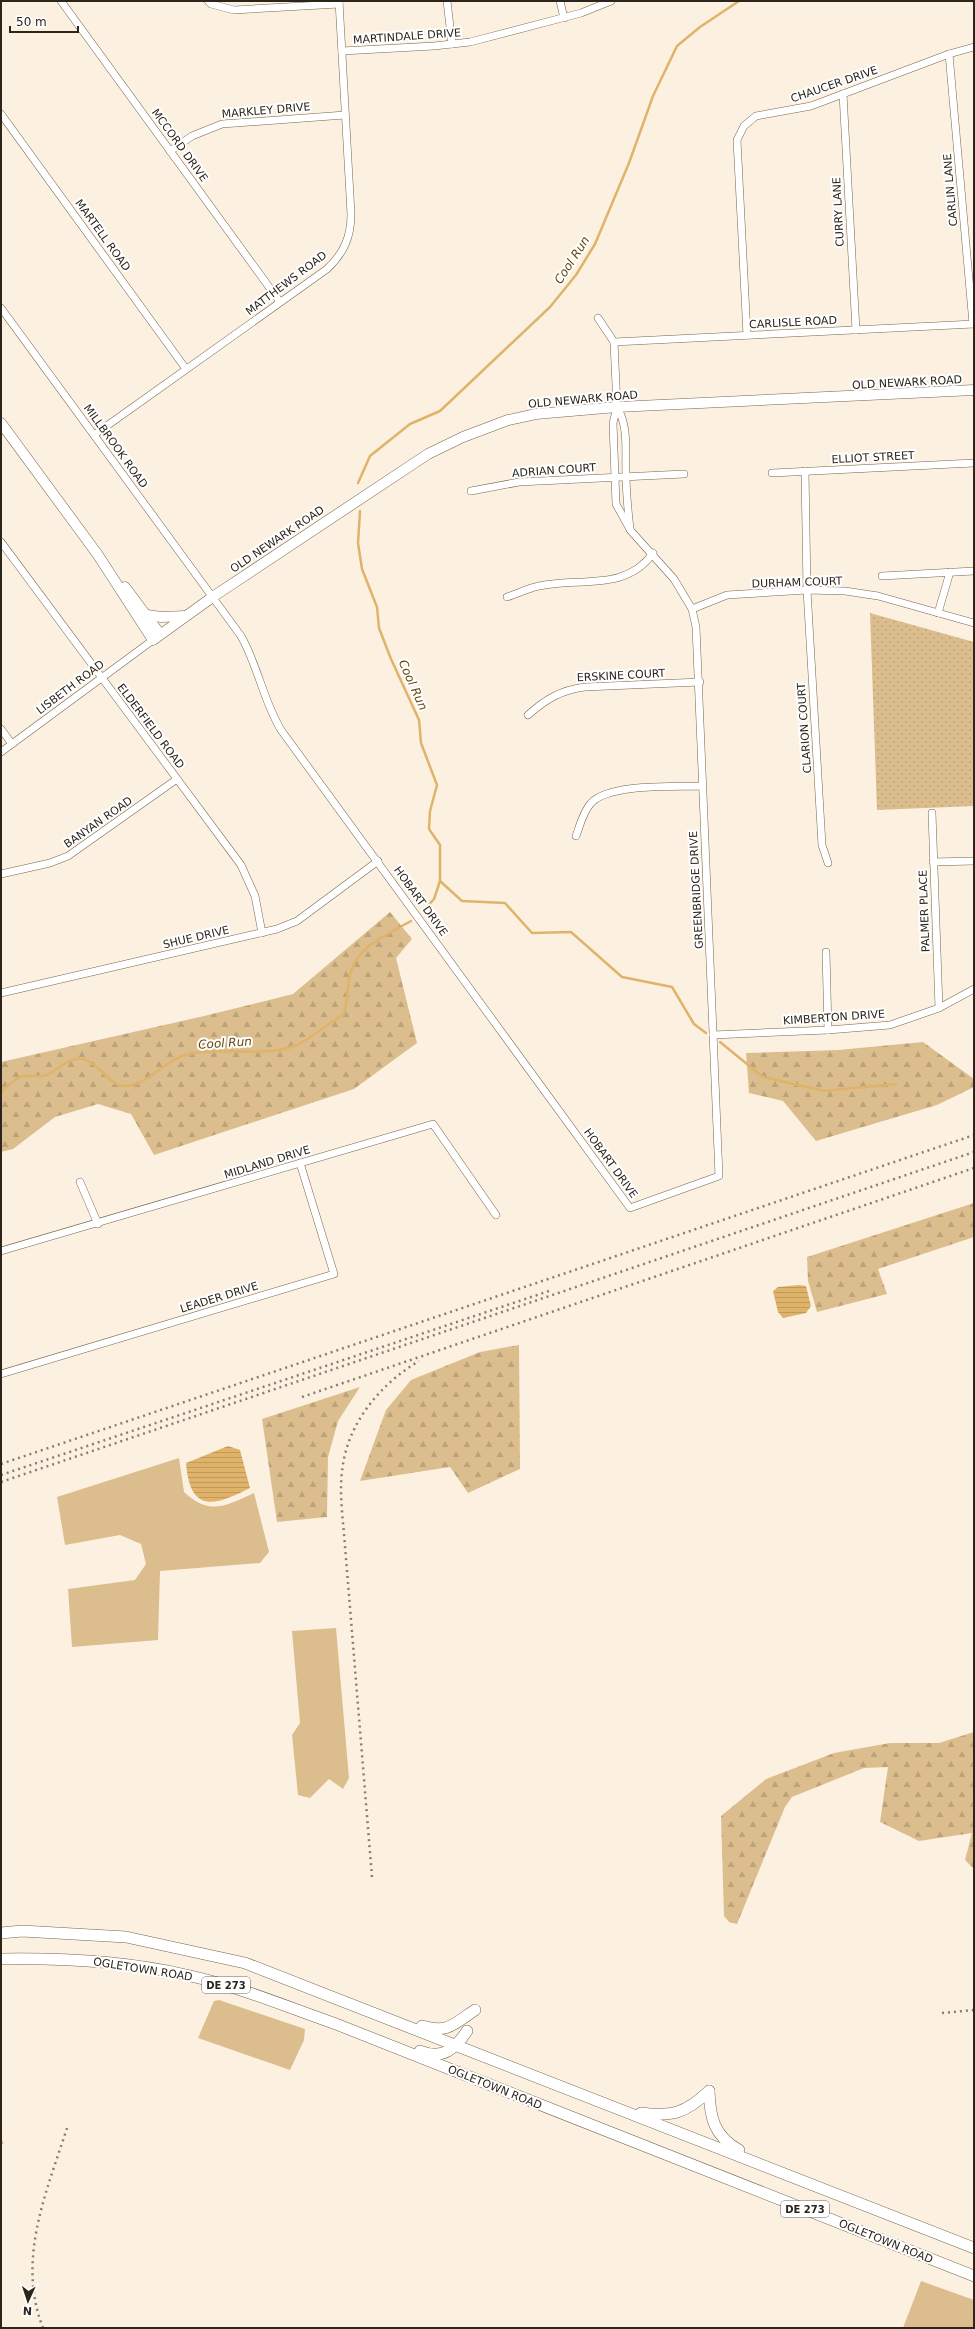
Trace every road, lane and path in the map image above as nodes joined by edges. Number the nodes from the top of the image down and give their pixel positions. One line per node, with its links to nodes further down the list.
1 (61, 1): 15 (street, MCCORD DRIVE)
2 (208, 1): 6 (street)
3 (447, 1): 8 (street)
4 (560, 1): 7 (street)
5 (611, 1): 7 (street, MARTINDALE DRIVE)
6 (339, 2): 10 (street, MATTHEWS ROAD)
7 (564, 18): 8 (street, MARTINDALE DRIVE)
8 (452, 44): 10 (street, MARTINDALE DRIVE)
9 (974, 47): 11 (street, CHAUCER DRIVE)
10 (342, 52): 14 (street, MATTHEWS ROAD)
11 (949, 54): 12 (street, CHAUCER DRIVE); 19 (street, CARLIN LANE)
12 (843, 94): 20 (street, CURRY LANE); 21 (street, CHAUCER DRIVE)
13 (1, 114): 23 (street, MARTELL ROAD)
14 (345, 115): 15 (street, MARKLEY DRIVE); 16 (street, MATTHEWS ROAD)
15 (170, 150): 16 (street, MCCORD DRIVE)
16 (280, 302): 23 (street, MATTHEWS ROAD)
17 (1, 308): 27 (street, MILLBROOK ROAD)
18 (598, 318): 22 (street)
19 (974, 324): 20 (street, CARLISLE ROAD)
20 (856, 330): 21 (street, CARLISLE ROAD)
21 (747, 335): 22 (street, CARLISLE ROAD)
22 (614, 342): 25 (street)
23 (186, 369): 27 (street, MATTHEWS ROAD)
24 (974, 390): 25 (street, OLD NEWARK ROAD)
25 (618, 407): 32 (street, GREENBRIDGE DRIVE); 33 (street); 43 (street, OLD NEWARK ROAD)
26 (1, 423): 38 (street)
27 (94, 436): 43 (street, MILLBROOK ROAD)
28 (974, 463): 29 (street, ELLIOT STREET)
29 (805, 471): 30 (street, ELLIOT STREET); 42 (street, CLARION COURT)
30 (772, 473)
31 (684, 474): 33 (street, ADRIAN COURT)
32 (615, 476): 33 (street, ADRIAN COURT); 34 (street, ADRIAN COURT); 35 (street, GREENBRIDGE DRIVE)
33 (626, 476): 35 (street)
34 (471, 491)
35 (631, 531): 37 (street, GREENBRIDGE DRIVE)
36 (1, 542): 51 (street, ELDERFIELD ROAD)
37 (653, 554): 44 (street); 45 (street, GREENBRIDGE DRIVE)
38 (98, 555): 47 (street); 50 (street)
39 (974, 571): 40 (street)
40 (950, 572): 41 (street); 46 (street)
41 (882, 576)
42 (807, 590): 45 (street, DURHAM COURT); 46 (street, DURHAM COURT); 64 (street, CLARION COURT)
43 (214, 596): 48 (street, OLD NEWARK ROAD); 61 (street, HOBART DRIVE)
44 (507, 598)
45 (692, 609): 52 (street, GREENBRIDGE DRIVE)
46 (938, 613): 49 (street, DURHAM COURT)
47 (147, 615): 48 (street); 50 (street)
48 (185, 616): 50 (street, OLD NEWARK ROAD)
49 (974, 623)
50 (156, 637): 51 (street, LISBETH ROAD)
51 (102, 678): 55 (street, LISBETH ROAD); 57 (street, ELDERFIELD ROAD)
52 (700, 682): 53 (street, ERSKINE COURT); 58 (street, GREENBRIDGE DRIVE)
53 (528, 715)
54 (1, 729): 55 (street)
55 (12, 744): 56 (street, LISBETH ROAD)
56 (1, 752)
57 (177, 779): 65 (street, BANYAN ROAD); 66 (street, ELDERFIELD ROAD)
58 (702, 786): 60 (street); 72 (street, GREENBRIDGE DRIVE)
59 (932, 813): 63 (street, PALMER PLACE)
60 (576, 836)
61 (378, 861): 66 (street, SHUE DRIVE); 75 (street, HOBART DRIVE)
62 (974, 861): 63 (street)
63 (933, 862): 70 (street, PALMER PLACE)
64 (828, 863)
65 (1, 874)
66 (262, 933): 69 (street, SHUE DRIVE)
67 (826, 952): 71 (street)
68 (974, 990): 70 (street, KIMBERTON DRIVE)
69 (1, 993)
70 (939, 1008): 71 (street, KIMBERTON DRIVE)
71 (828, 1030): 72 (street, KIMBERTON DRIVE)
72 (713, 1035): 75 (street, GREENBRIDGE DRIVE)
73 (300, 1163): 76 (street, MIDLAND DRIVE); 77 (street, MIDLAND DRIVE); 79 (street, LEADER DRIVE)
74 (80, 1182): 77 (street)
75 (630, 1208)
76 (496, 1215)
77 (98, 1224): 78 (street, MIDLAND DRIVE)
78 (1, 1251)
79 (1, 1372)
80 (1, 1933): 83 (main road, DE 273)
81 (1, 1959): 84 (main road, OGLETOWN ROAD / DE 273)
82 (475, 2010): 83 (main road)
83 (384, 2017): 86 (main road, DE 273)
84 (336, 2024): 86 (main road); 90 (main road, OGLETOWN ROAD / DE 273)
85 (467, 2031): 86 (main road)
86 (457, 2046): 87 (main road, DE 273)
87 (618, 2109): 88 (main road, DE 273); 88 (main road)
88 (755, 2162): 89 (main road, DE 273)
89 (974, 2248)
90 (973, 2274)

